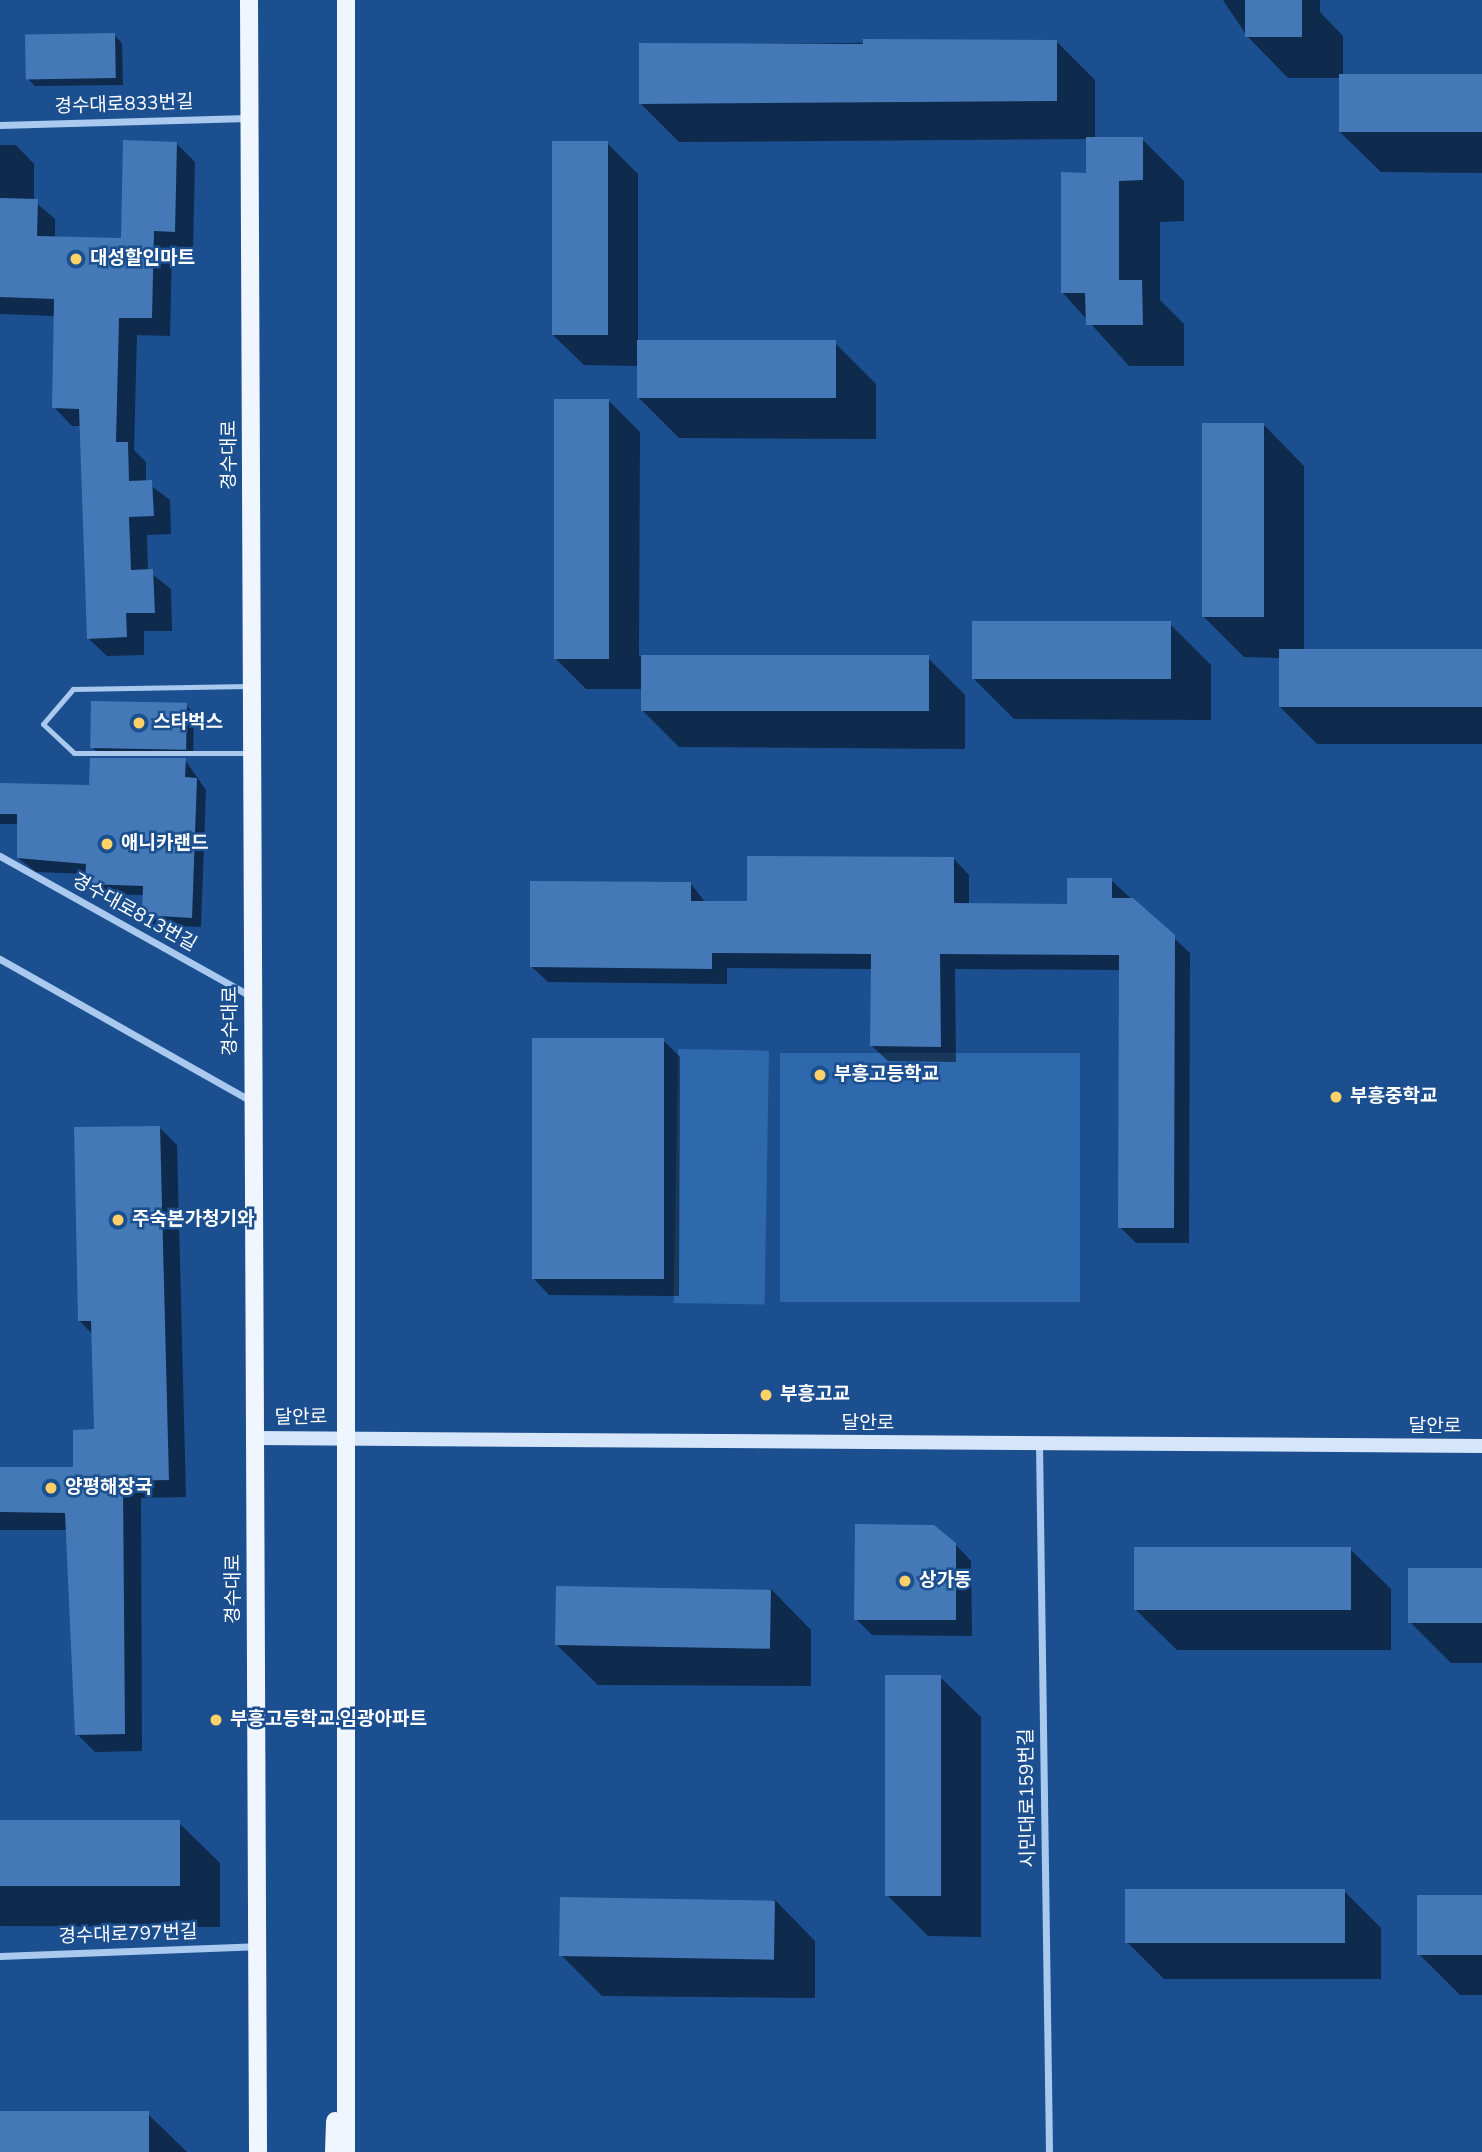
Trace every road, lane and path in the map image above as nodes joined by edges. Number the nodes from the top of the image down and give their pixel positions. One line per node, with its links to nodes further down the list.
1 (248, 0): 3 (main road, 경수대로)
2 (346, 0): 11 (main road)
3 (249, 118): 4 (street, 경수대로833번길); 5 (main road, 경수대로)
4 (0, 125)
5 (251, 686): 6 (main road, 경수대로); 6 (lane)
6 (251, 753): 9 (main road, 경수대로)
7 (0, 856): 9 (street, 경수대로813번길)
8 (0, 959): 10 (street)
9 (252, 998): 10 (main road, 경수대로)
10 (251, 1101): 12 (main road, 경수대로)
11 (345, 1436): 12 (street, 달안로); 13 (street, 달안로); 15 (main road)
12 (254, 1438): 16 (main road, 경수대로)
13 (1039, 1444): 14 (street, 달안로); 23 (street, 시민대로159번길)
14 (1482, 1446)
15 (343, 1918): 21 (main road); 22 (main road)
16 (256, 1946): 17 (street, 경수대로797번길); 18 (main road, 경수대로)
17 (0, 1956)
18 (256, 2043): 19 (main road, 경수대로); 20 (main road, 경수대로)
19 (258, 2152)
20 (265, 2152)
21 (334, 2152)
22 (346, 2152)
23 (1049, 2152)

